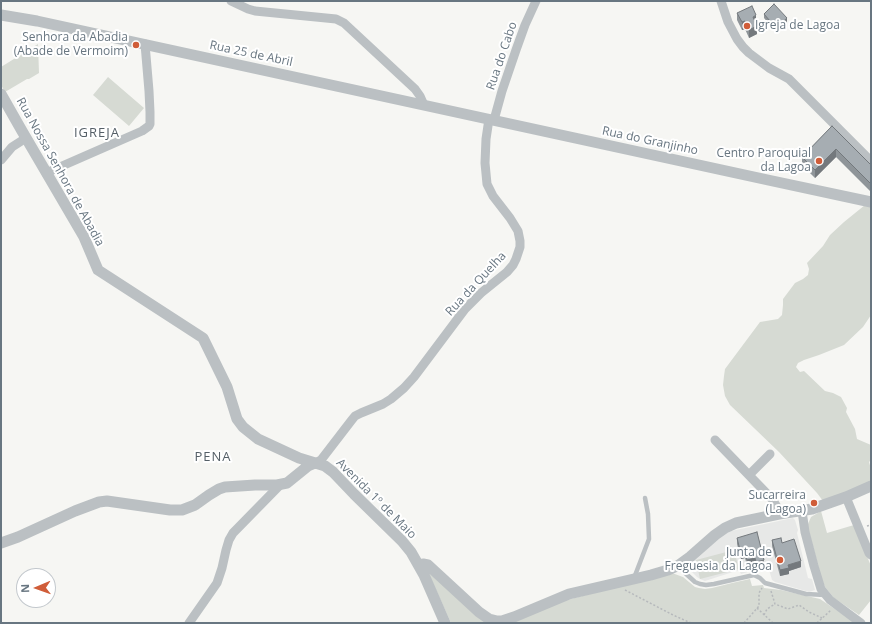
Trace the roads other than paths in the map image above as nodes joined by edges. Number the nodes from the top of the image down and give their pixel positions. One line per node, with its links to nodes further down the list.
1 (231, 1): 7 (street)
2 (536, 1): 8 (street, Rua do Cabo)
3 (721, 1): 11 (street)
4 (1, 15): 5 (street, Rua 25 de Abril)
5 (145, 44): 7 (street, Rua 25 de Abril); 12 (street)
6 (1, 94): 9 (street, Rua Nossa Senhora de Abadia)
7 (424, 106): 8 (street, Rua 25 de Abril)
8 (492, 120): 13 (street, Rua do Granjinho); 16 (street, Rua da Quelha)
9 (26, 138): 10 (street); 12 (street, Rua Nossa Senhora de Abadia)
10 (1, 160)
11 (871, 161)
12 (46, 173): 16 (street, Rua Nossa Senhora de Abadia)
13 (871, 202)
14 (715, 440): 17 (street)
15 (770, 454): 17 (street)
16 (315, 463): 18 (street); 26 (street, Avenida 1º de Maio)
17 (749, 475): 23 (street)
18 (282, 484): 24 (street); 30 (street)
19 (871, 486): 20 (street)
20 (846, 497): 22 (street); 25 (street)
21 (645, 498): 28 (lane)
22 (802, 511): 23 (street); 29 (street)
23 (779, 514): 27 (street)
24 (1, 543)
25 (871, 555)
26 (419, 565): 28 (street); 31 (street, Avenida 1º de Maio)
27 (679, 565): 28 (street); 29 (lane)
28 (633, 579)
29 (826, 595): 32 (street)
30 (189, 623)
31 (445, 623)
32 (860, 623)

